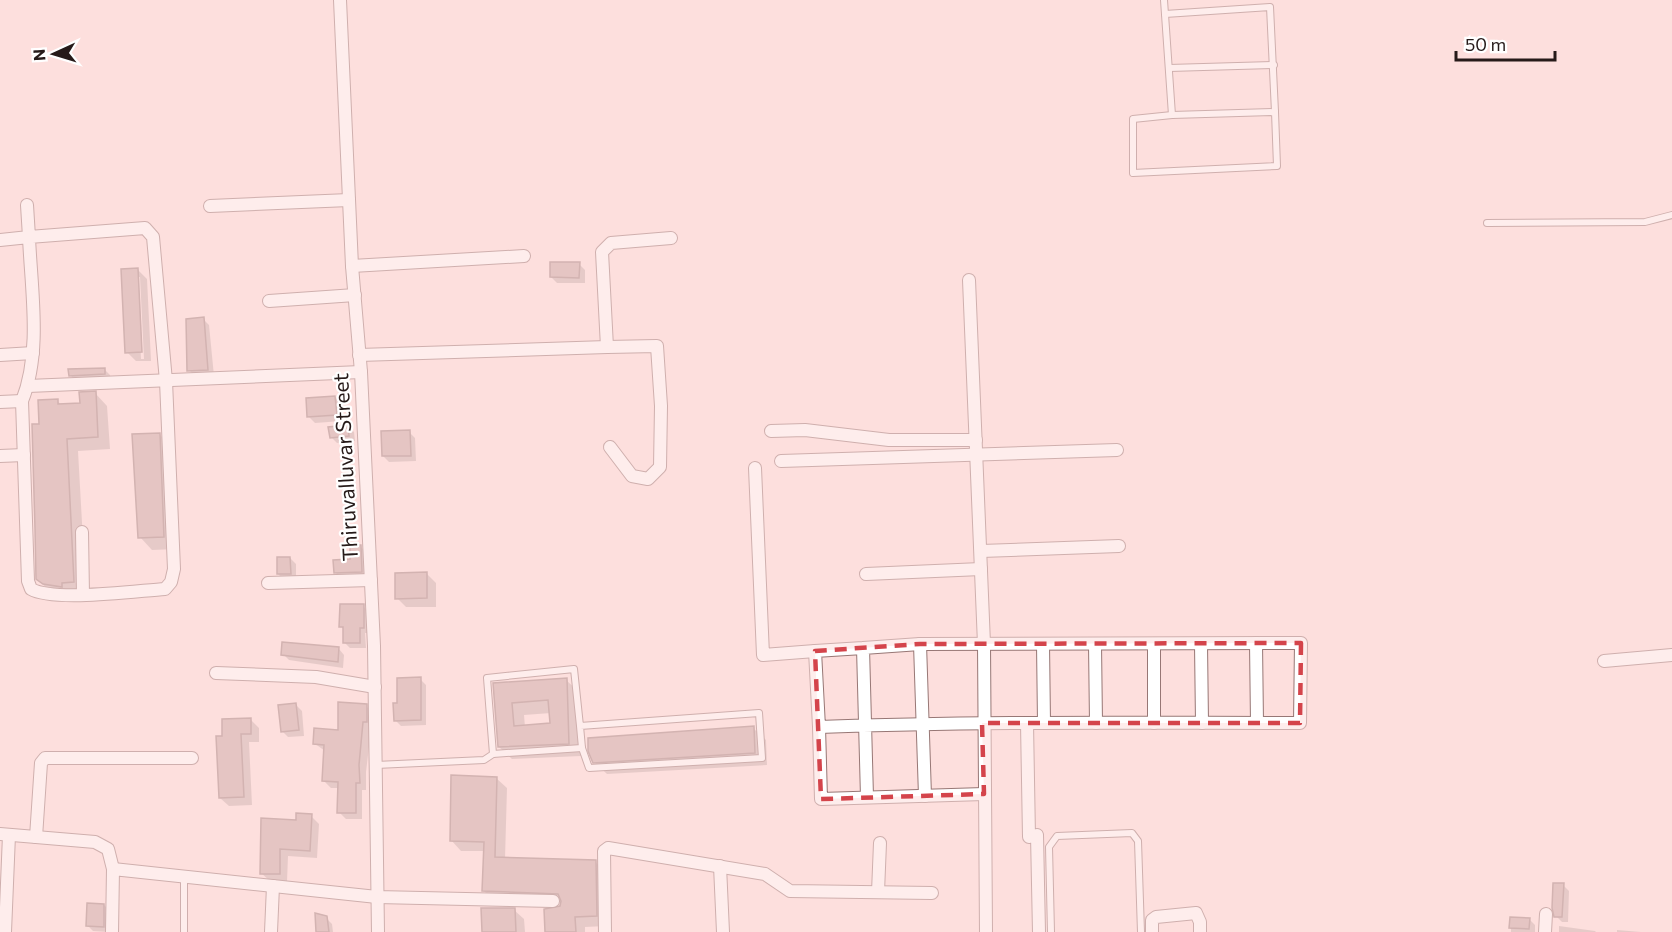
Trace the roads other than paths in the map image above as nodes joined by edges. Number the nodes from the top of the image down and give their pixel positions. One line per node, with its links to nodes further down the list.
1 (340, 0): 8 (street, Thiruvalluvar Street)
2 (1164, 0): 3 (lane)
3 (1165, 14): 4 (lane); 5 (lane)
4 (1274, 65): 5 (lane); 6 (lane)
5 (1169, 68): 7 (lane)
6 (1275, 112): 7 (lane); 7 (lane)
7 (1172, 115)
8 (349, 200): 10 (street); 17 (street, Thiruvalluvar Street)
9 (27, 205): 13 (street)
10 (210, 206)
11 (1672, 216): 12 (lane)
12 (1487, 223)
13 (29, 237): 15 (street); 22 (street); 26 (street)
14 (671, 238): 21 (street)
15 (0, 240)
16 (524, 256): 17 (street)
17 (352, 266): 19 (street, Thiruvalluvar Street)
18 (969, 280): 31 (street)
19 (355, 295): 20 (street); 24 (street, Thiruvalluvar Street)
20 (269, 301)
21 (607, 347): 24 (street); 32 (street)
22 (33, 353): 23 (street); 27 (street)
23 (0, 355)
24 (359, 355): 25 (street, Thiruvalluvar Street)
25 (361, 372): 26 (street); 44 (street, Thiruvalluvar Street)
26 (166, 381): 27 (street); 46 (street)
27 (28, 386): 28 (street)
28 (22, 400): 29 (street); 35 (street)
29 (0, 402)
30 (771, 431): 31 (street)
31 (976, 440): 34 (street)
32 (610, 447)
33 (1117, 450): 34 (street)
34 (977, 454): 37 (street); 41 (street)
35 (24, 455): 36 (street); 46 (street)
36 (0, 456)
37 (781, 461)
38 (755, 468): 55 (street)
39 (82, 532): 46 (street)
40 (1119, 546): 41 (street)
41 (981, 551): 42 (street)
42 (981, 569): 43 (street); 49 (street)
43 (866, 574)
44 (371, 580): 45 (street); 59 (street, Thiruvalluvar Street)
45 (268, 583)
46 (83, 595)
47 (1256, 643): 53 (street); 66 (street); 66 (street)
48 (920, 644): 49 (street); 54 (street); 67 (street)
49 (984, 644): 50 (street); 60 (street)
50 (1042, 644): 51 (street); 62 (street)
51 (1095, 644): 52 (street); 63 (street)
52 (1154, 644): 53 (street); 64 (street)
53 (1201, 644): 65 (street)
54 (863, 648): 55 (street); 68 (street)
55 (814, 651): 70 (street)
56 (1672, 656): 57 (street)
57 (1604, 661)
58 (216, 673): 59 (street)
59 (375, 687): 74 (street, Thiruvalluvar Street)
60 (982, 723): 61 (street); 67 (street); 75 (street)
61 (1027, 723): 62 (street); 98 (street)
62 (1044, 723): 63 (street)
63 (1096, 723): 64 (street)
64 (1154, 723): 65 (street)
65 (1202, 723): 66 (street)
66 (1257, 723)
67 (922, 724): 68 (street); 76 (street)
68 (864, 725): 70 (street); 77 (street)
69 (580, 726): 71 (lane); 71 (lane); 72 (lane)
70 (819, 727): 77 (street)
71 (582, 748): 72 (lane)
72 (493, 754): 74 (lane)
73 (192, 758): 79 (street)
74 (375, 765): 87 (street, Thiruvalluvar Street)
75 (984, 794): 76 (street); 97 (street)
76 (925, 796): 77 (street)
77 (867, 797)
78 (5, 834): 79 (street); 90 (street)
79 (36, 837): 82 (street)
80 (880, 843): 85 (street)
81 (720, 866): 85 (street); 95 (street); 96 (street)
82 (113, 869): 83 (street); 91 (street)
83 (184, 876): 84 (street); 92 (lane)
84 (273, 886): 87 (street); 93 (street)
85 (878, 892): 86 (street)
86 (932, 893)
87 (377, 897): 88 (street); 94 (street, Thiruvalluvar Street)
88 (553, 901)
89 (1546, 914): 103 (street)
90 (5, 932)
91 (112, 932)
92 (184, 932)
93 (271, 932)
94 (378, 932)
95 (605, 932)
96 (723, 932)
97 (986, 932)
98 (1039, 932)
99 (1051, 932): 100 (lane)
100 (1141, 932)
101 (1152, 932): 102 (street)
102 (1200, 932)
103 (1545, 932)

